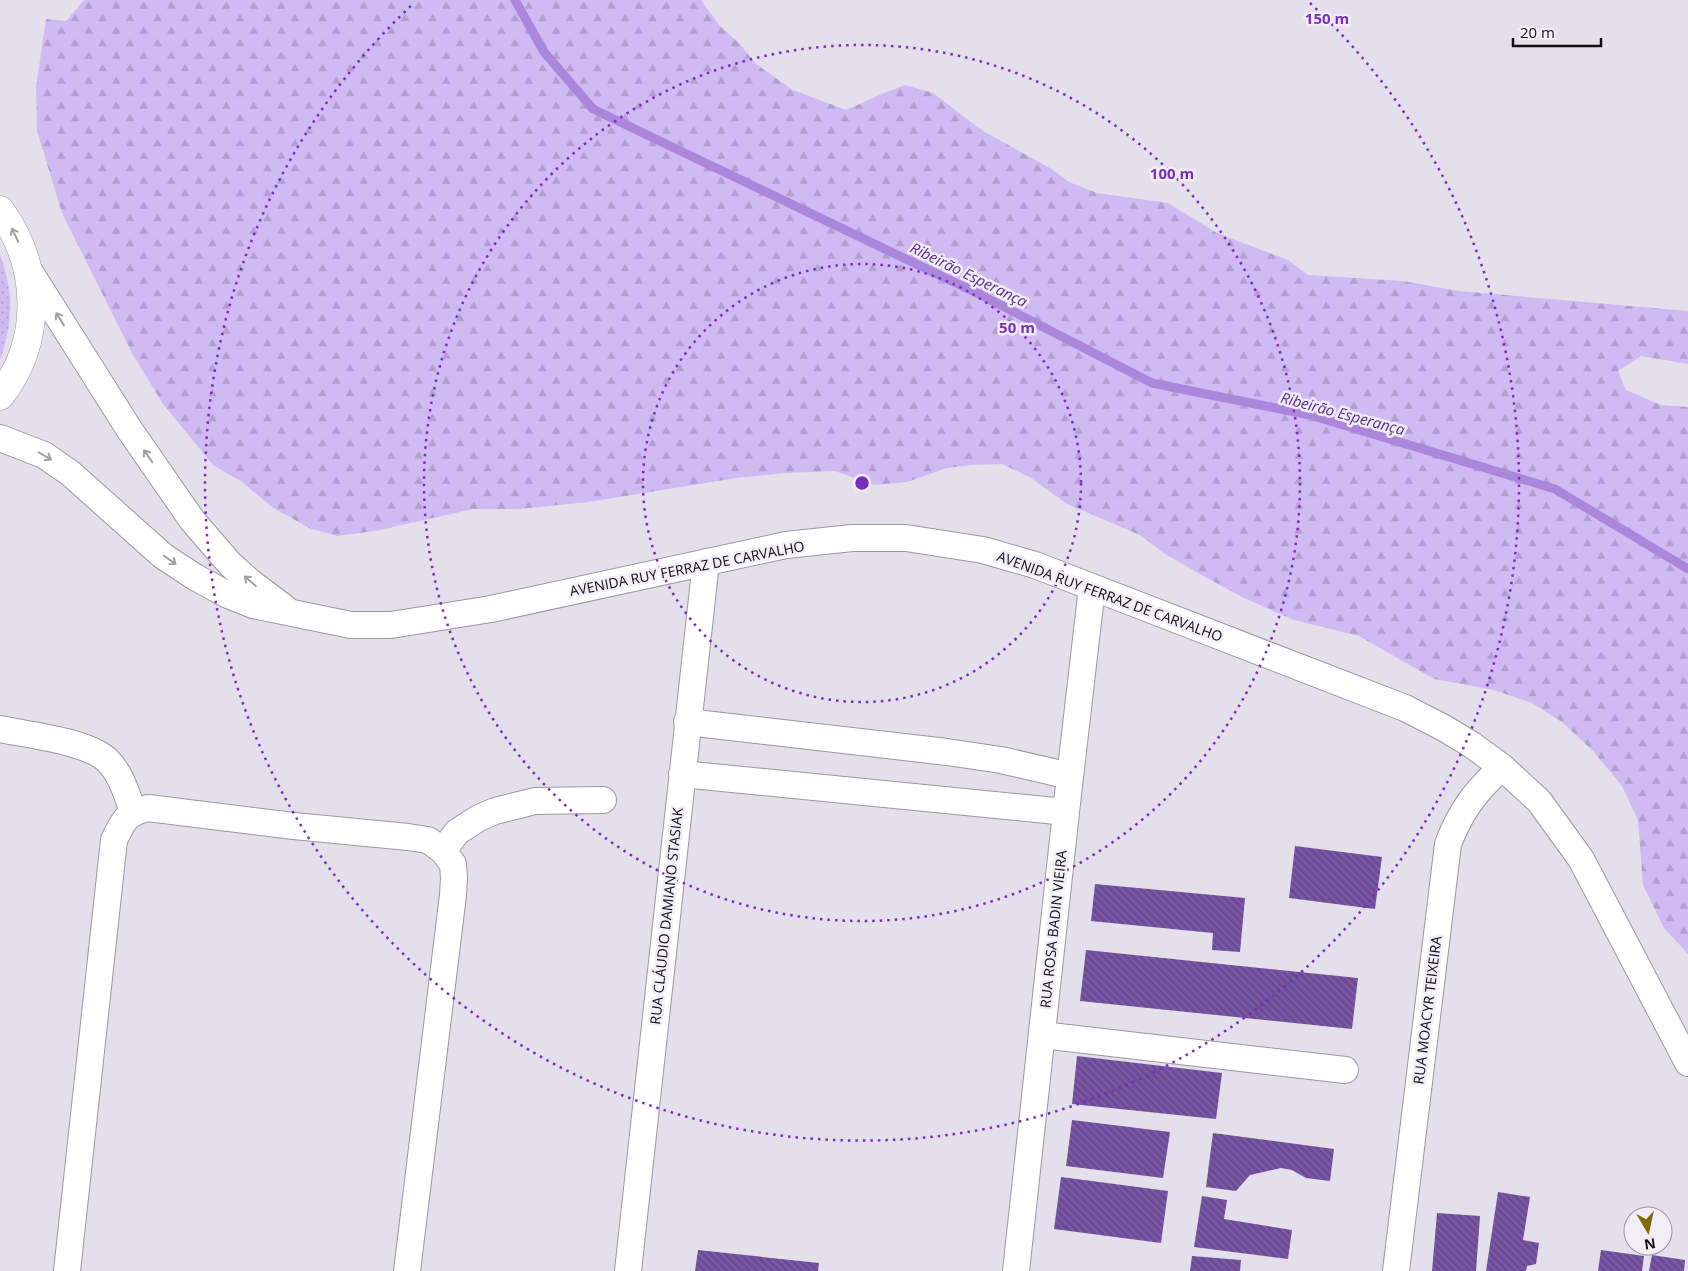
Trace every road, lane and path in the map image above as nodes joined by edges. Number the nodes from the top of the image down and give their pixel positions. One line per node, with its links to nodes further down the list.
1 (0, 208): 2 (main road, one-way to 1)
2 (28, 269): 3 (main road); 7 (street, one-way to 2)
3 (0, 396)
4 (0, 438): 7 (street, AVENIDA RUY FERRAZ DE CARVALHO, one-way to 7)
5 (706, 562): 6 (street, AVENIDA RUY FERRAZ DE CARVALHO); 7 (street, AVENIDA RUY FERRAZ DE CARVALHO); 8 (street, RUA CLÁUDIO DAMIANO STASIAK)
6 (1092, 587): 10 (street, AVENIDA RUY FERRAZ DE CARVALHO); 12 (street, RUA ROSA BADIN VIEIRA)
7 (288, 612)
8 (687, 722): 11 (street, RUA CLÁUDIO DAMIANO STASIAK); 12 (street)
9 (0, 729): 14 (street)
10 (1502, 767): 18 (street, AVENIDA RUY FERRAZ DE CARVALHO); 24 (street, RUA MOACYR TEIXEIRA)
11 (682, 774): 15 (street); 22 (street, RUA CLÁUDIO DAMIANO STASIAK)
12 (1070, 776): 15 (street, RUA ROSA BADIN VIEIRA)
13 (603, 800): 16 (street)
14 (133, 812): 16 (street); 20 (street)
15 (1066, 812): 17 (street, RUA ROSA BADIN VIEIRA)
16 (443, 851): 21 (street)
17 (1042, 1035): 19 (street); 23 (street, RUA ROSA BADIN VIEIRA)
18 (1688, 1063)
19 (1345, 1070)
20 (67, 1271)
21 (406, 1271)
22 (628, 1271)
23 (1016, 1271)
24 (1396, 1271)

